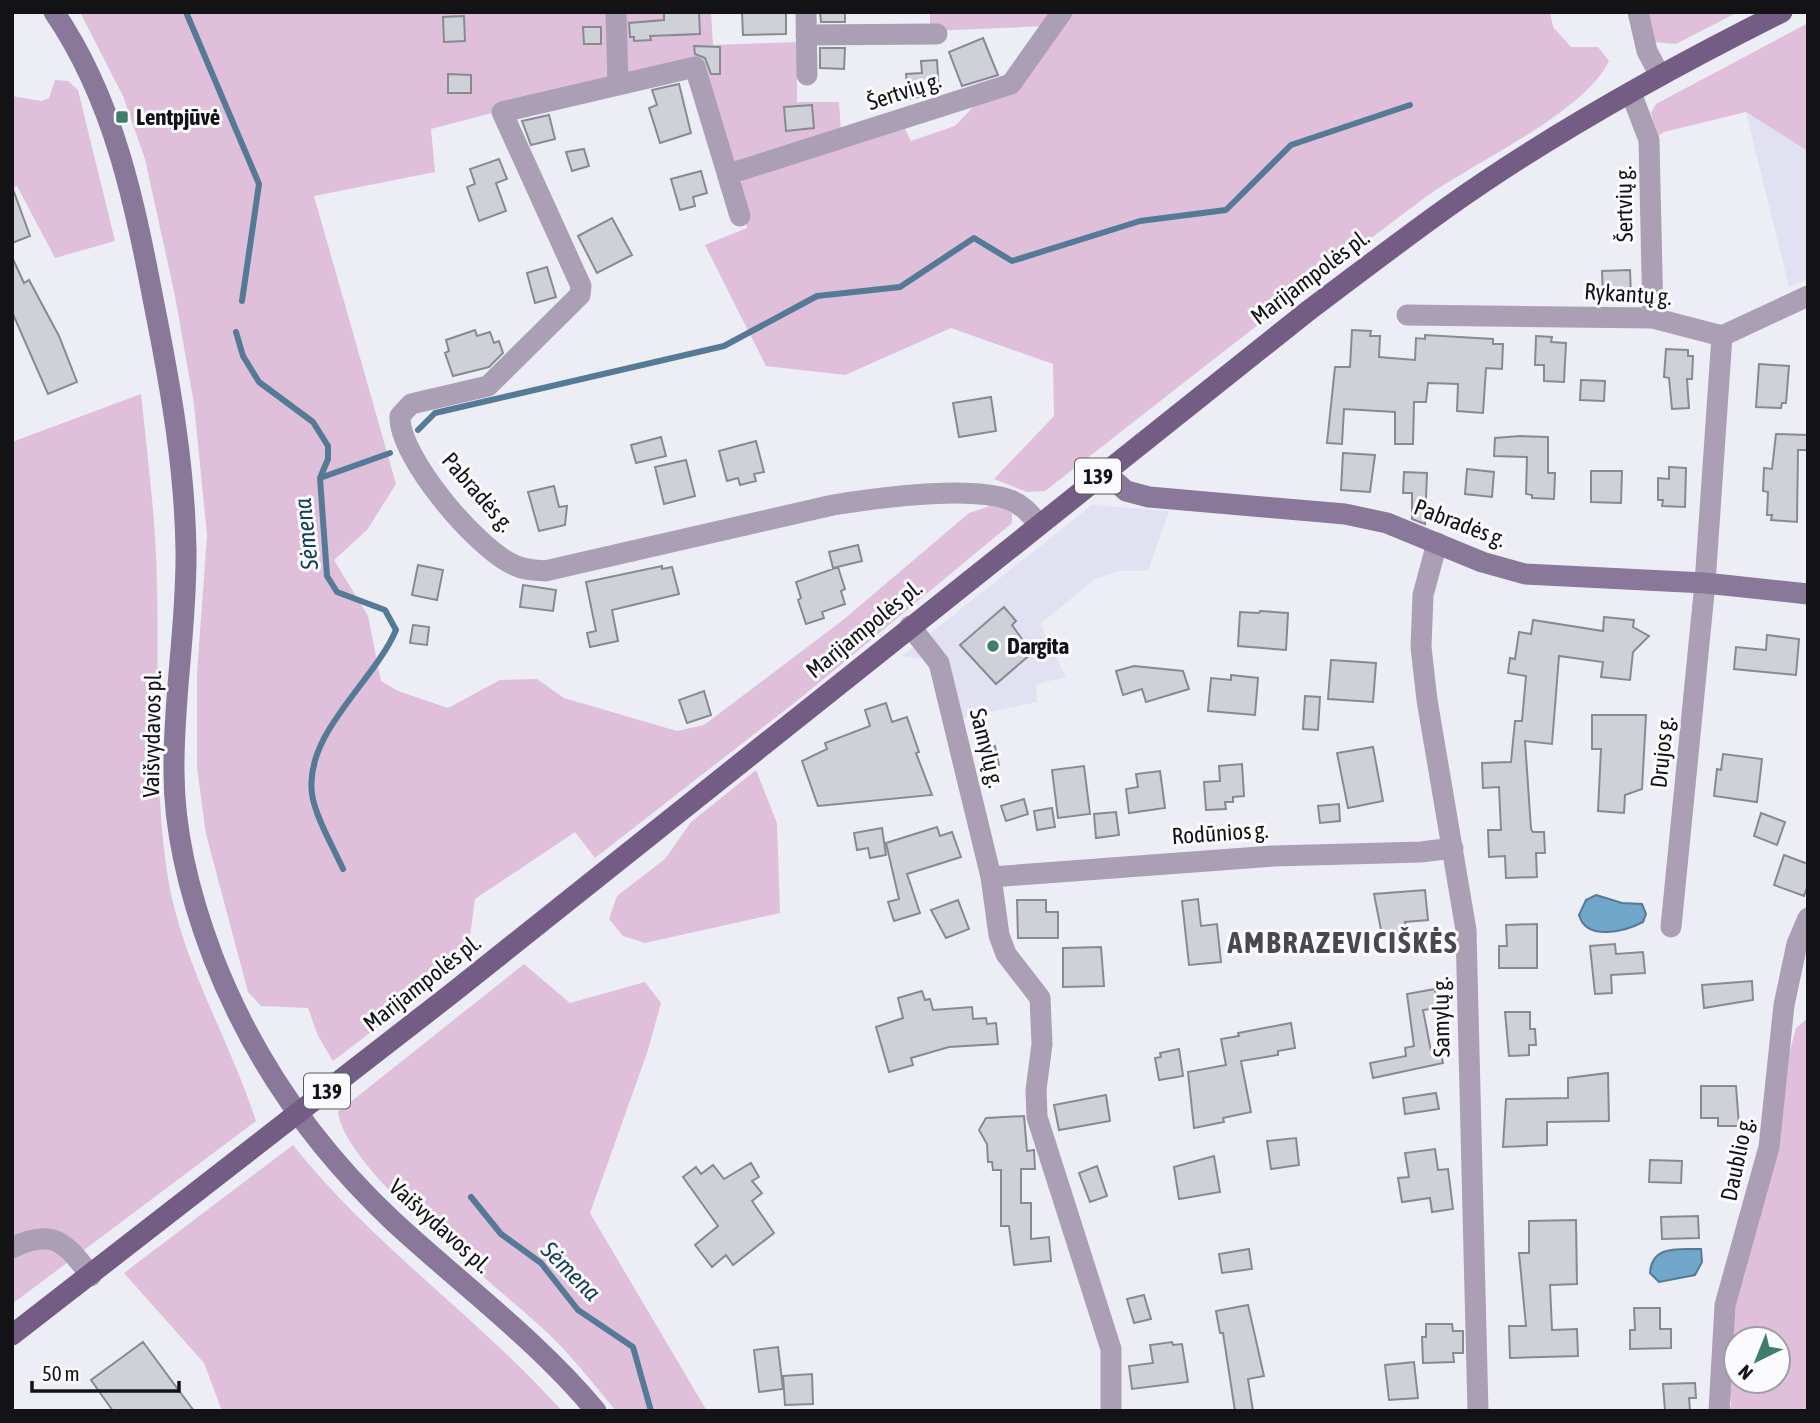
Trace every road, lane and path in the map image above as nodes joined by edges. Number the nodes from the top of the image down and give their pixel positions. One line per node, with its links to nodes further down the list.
1 (54, 12): 32 (main road, Vaišvydavos pl.)
2 (617, 12): 11 (street)
3 (806, 12): 8 (street)
4 (1062, 12): 13 (street, Šertvių g.)
5 (1638, 12): 10 (street)
6 (1782, 12): 10 (main road, Marijampolės pl. / 139)
7 (937, 34): 8 (street)
8 (806, 35): 9 (street)
9 (807, 75)
10 (1660, 76): 12 (main road, Marijampolės pl. / 139)
11 (618, 85): 13 (street); 20 (street, Pabradės g.)
12 (1631, 93): 17 (street, Šertvių g.); 19 (main road, Marijampolės pl. / 139)
13 (729, 174): 14 (street)
14 (740, 216)
15 (1808, 296): 18 (street)
16 (1407, 315): 17 (street, Rykantų g.)
17 (1653, 318): 18 (street, Rykantų g.)
18 (1722, 336): 22 (street)
19 (1104, 471): 20 (main road, Marijampolės pl. / 139); 21 (main road, Pabradės g.)
20 (1039, 524): 24 (main road, Marijampolės pl. / 139)
21 (1437, 543): 22 (main road, Pabradės g.); 25 (street, Samylų g.)
22 (1704, 583): 23 (main road, Pabradės g.); 28 (street, Drujos g.)
23 (1808, 594)
24 (910, 626): 26 (street, Samylų g.); 30 (main road, Marijampolės pl. / 139)
25 (1453, 848): 26 (street, Rodūnios g.); 34 (street, Samylų g.)
26 (991, 877): 33 (street, Samylų g.)
27 (1808, 918): 35 (street, Daublio g.)
28 (1671, 927)
29 (12, 1248): 30 (street)
30 (91, 1276): 31 (main road, Marijampolės pl. / 139)
31 (12, 1335)
32 (596, 1411)
33 (1111, 1411)
34 (1478, 1411)
35 (1719, 1411)

